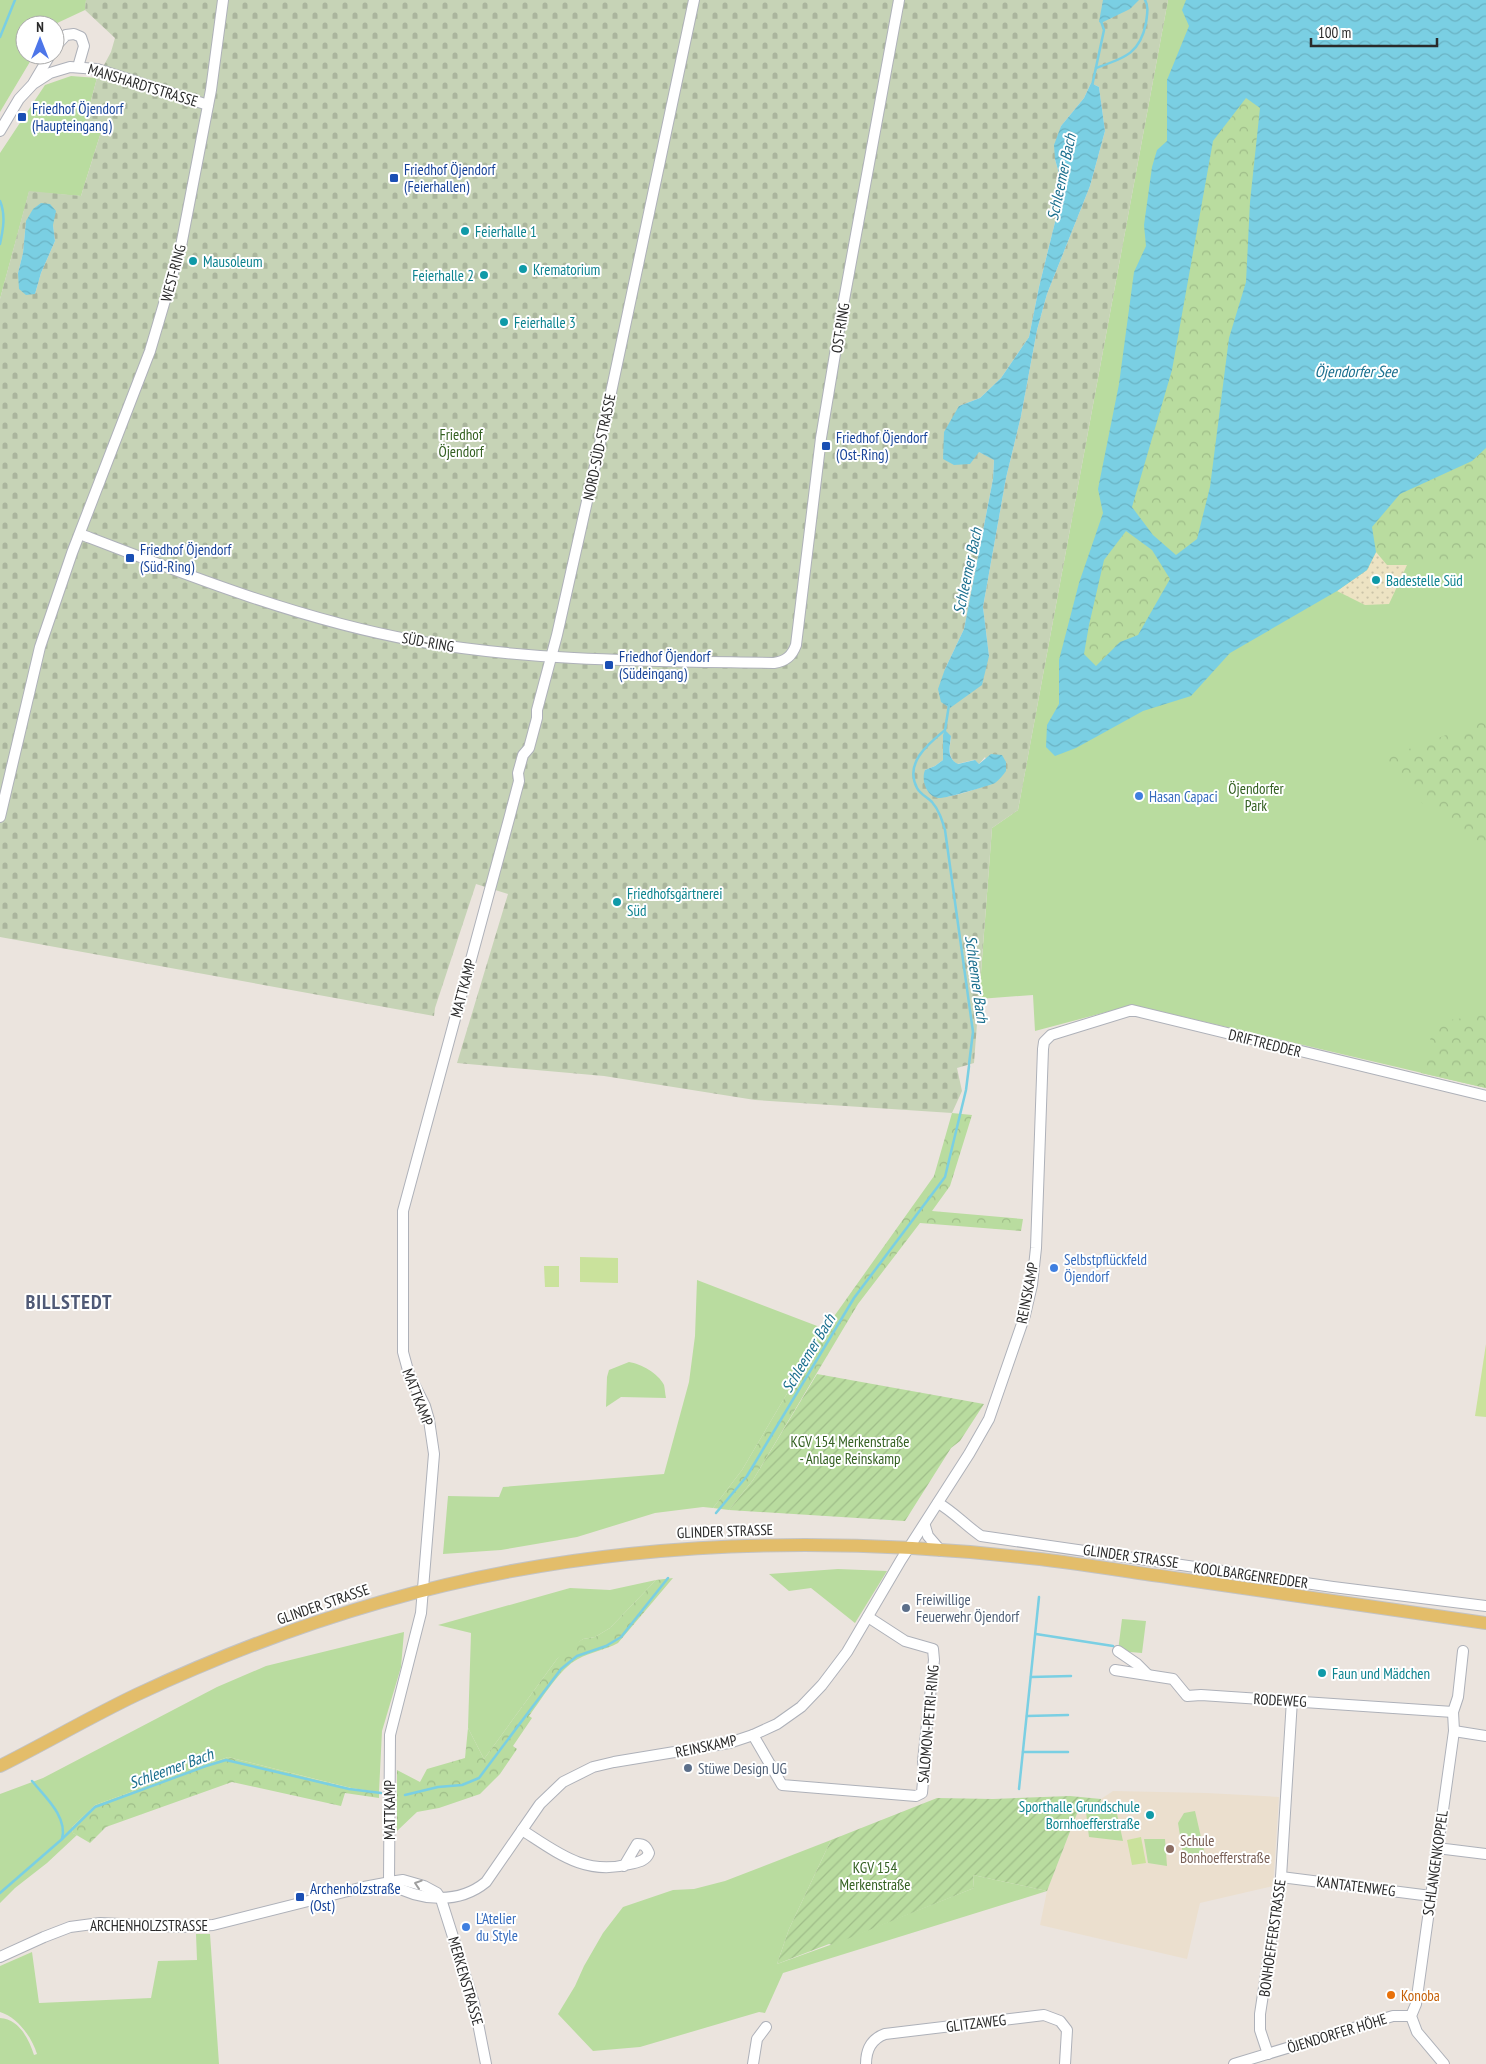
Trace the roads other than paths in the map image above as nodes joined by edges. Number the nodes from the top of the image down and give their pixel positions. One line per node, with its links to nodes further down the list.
1 (223, 0): 8 (street, WEST-RING)
2 (694, 0): 11 (street, NORD-SÜD-STRASSE)
3 (899, 0): 12 (street, OST-RING)
4 (65, 35): 6 (street, MANSHARDTSTRASSE)
5 (44, 65): 7 (street, MANSHARDTSTRASSE)
6 (78, 67): 7 (street, MANSHARDTSTRASSE); 8 (street, MANSHARDTSTRASSE)
7 (32, 84): 9 (street, MANSHARDTSTRASSE)
8 (208, 105): 10 (street, WEST-RING)
9 (0, 131)
10 (80, 534): 11 (street, SÜD-RING); 13 (street, WEST-RING)
11 (552, 656): 12 (street, SÜD-RING); 14 (street, NORD-SÜD-STRASSE)
12 (790, 656)
13 (0, 817)
14 (490, 888): 21 (street, MATTKAMP)
15 (1048, 1038): 16 (street, DRIFTREDDER); 17 (street, REINSKAMP)
16 (1486, 1096)
17 (938, 1504): 18 (street, REINSKAMP); 22 (street, KOOLBARGENREDDER)
18 (925, 1526): 19 (street, REINSKAMP); 20 (street)
19 (909, 1549): 20 (main road, GLINDER STRASSE); 21 (main road, GLINDER STRASSE); 23 (street, REINSKAMP)
20 (941, 1551): 24 (main road, GLINDER STRASSE)
21 (424, 1590): 34 (main road, GLINDER STRASSE); 40 (street, MATTKAMP)
22 (1486, 1606)
23 (868, 1617): 32 (street, REINSKAMP); 32 (street, SALOMON-PETRI-RING)
24 (1486, 1623)
25 (1118, 1651): 28 (street)
26 (1463, 1651): 30 (street, SCHLANGENKOPPEL)
27 (1115, 1670): 28 (street, RODEWEG)
28 (1148, 1675): 29 (street, RODEWEG)
29 (1292, 1700): 30 (street, RODEWEG); 39 (street, BONHOEFFERSTRASSE)
30 (1453, 1712): 31 (street, SCHLANGENKOPPEL)
31 (1454, 1731): 33 (street); 36 (street, SCHLANGENKOPPEL)
32 (753, 1735): 35 (street, REINSKAMP)
33 (1486, 1736)
34 (0, 1766)
35 (522, 1830): 38 (street); 42 (street, REINSKAMP)
36 (1437, 1848): 37 (street); 41 (street, SCHLANGENKOPPEL)
37 (1486, 1854)
38 (624, 1866)
39 (1281, 1877): 41 (street, KANTATENWEG); 46 (street, BONHOEFFERSTRASSE)
40 (389, 1883): 42 (street, ARCHENHOLZSTRASSE); 43 (street, ARCHENHOLZSTRASSE)
41 (1431, 1896): 44 (street, SCHLANGENKOPPEL)
42 (442, 1899): 47 (street, MERKENSTRASSE)
43 (0, 1957)
44 (1411, 2016): 46 (street, ÖJENDORFER HÖHE); 52 (street)
45 (766, 2027): 48 (street)
46 (1268, 2054): 51 (street, ÖJENDORFER HÖHE)
47 (486, 2064)
48 (753, 2064)
49 (866, 2064): 50 (street, GLITZAWEG)
50 (1065, 2064)
51 (1234, 2064)
52 (1444, 2064)

